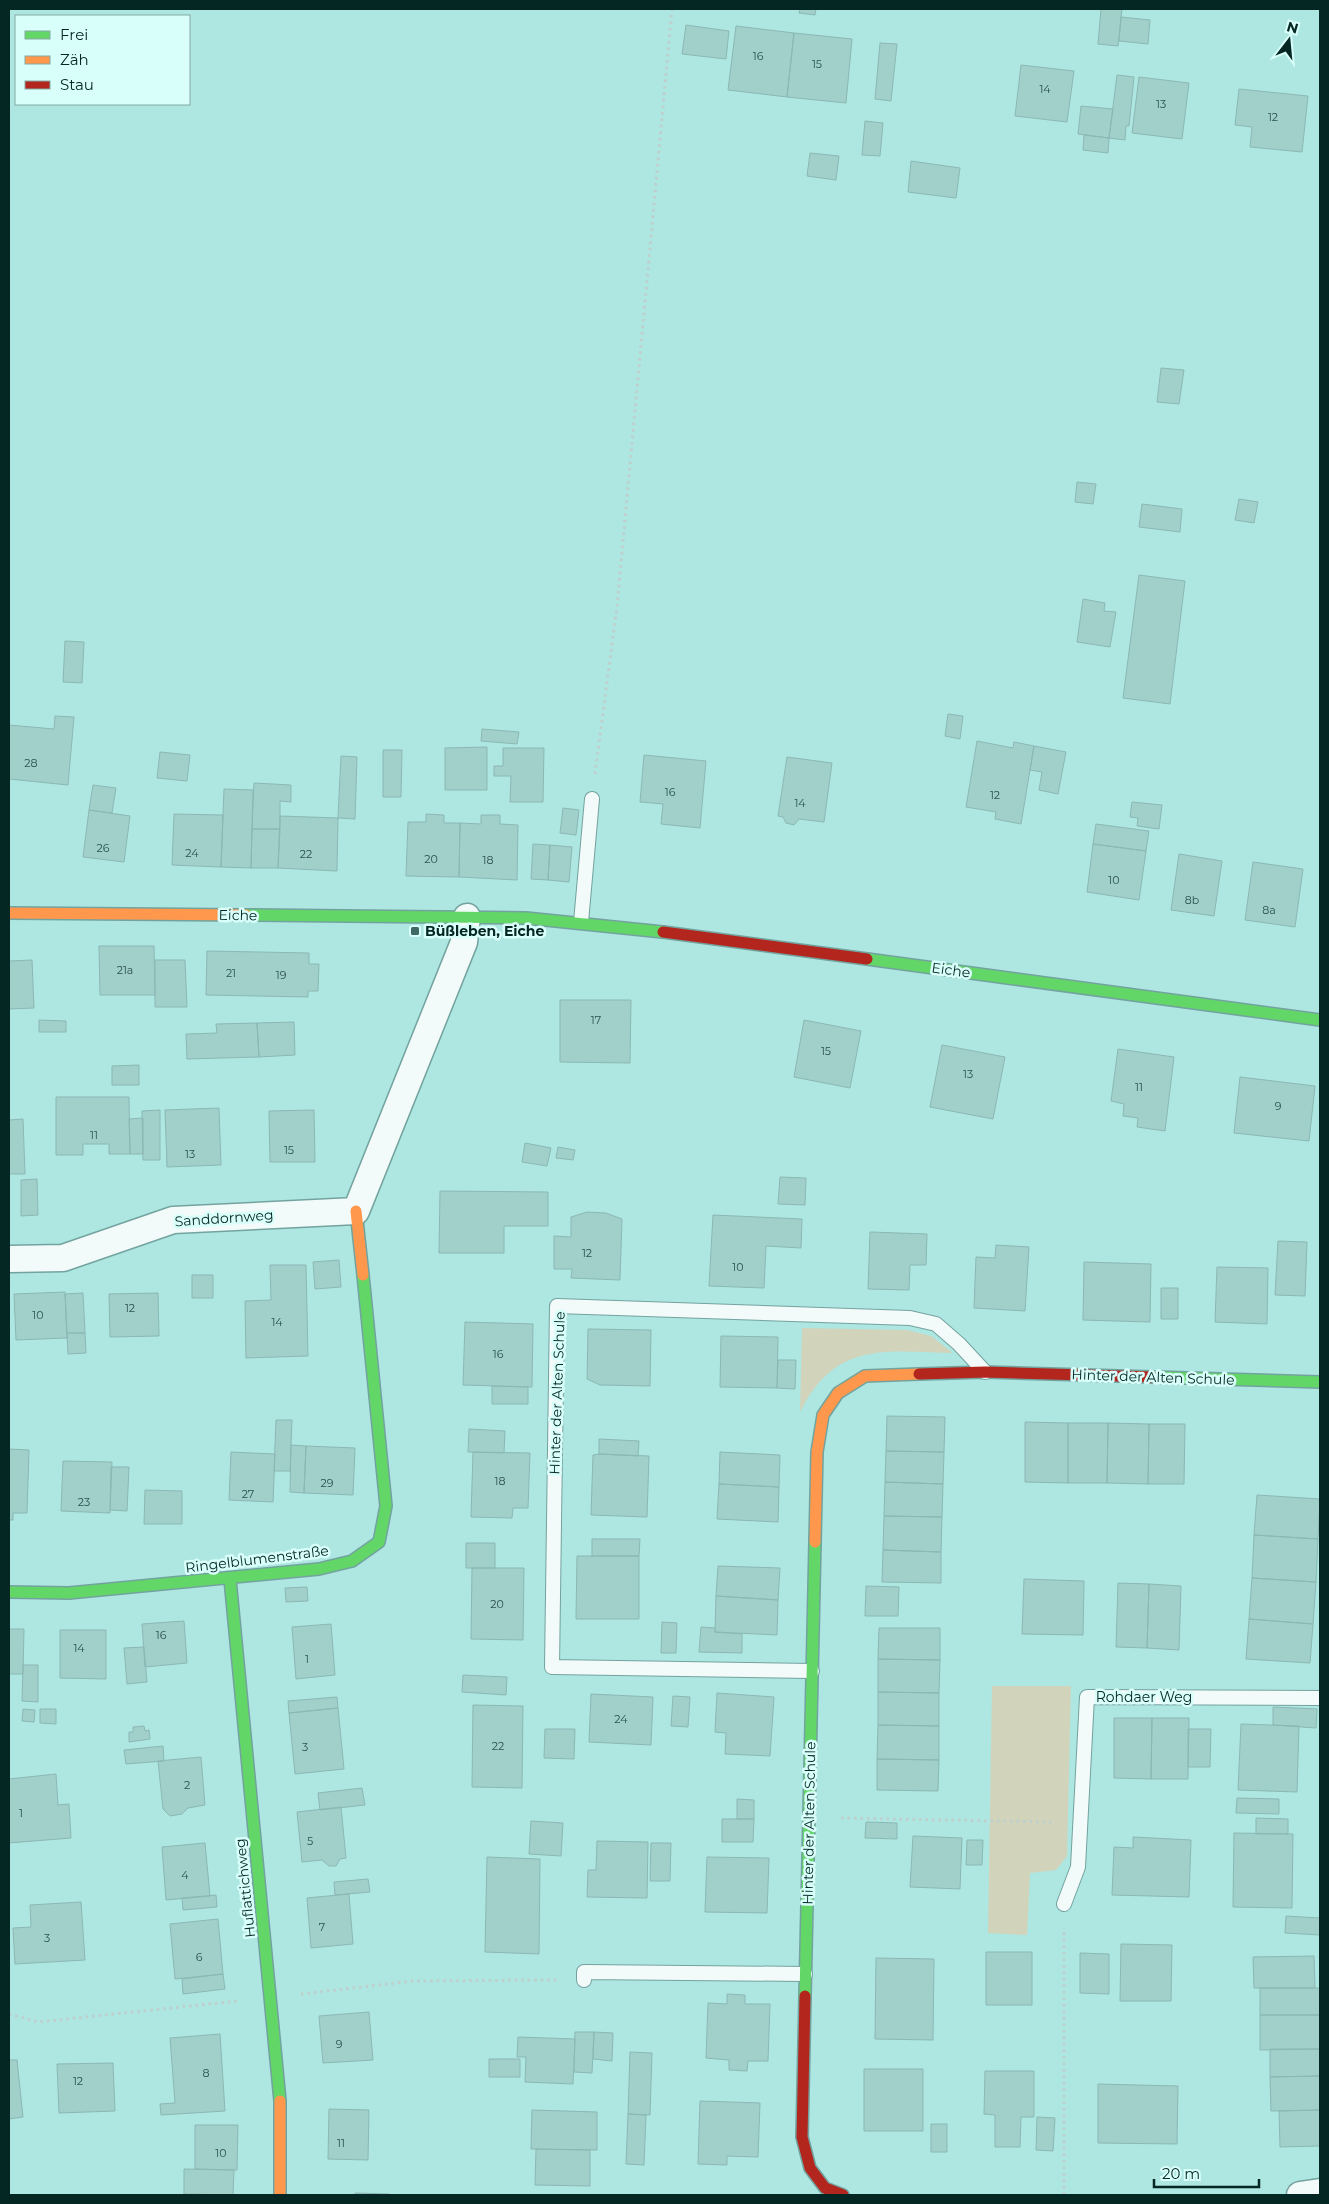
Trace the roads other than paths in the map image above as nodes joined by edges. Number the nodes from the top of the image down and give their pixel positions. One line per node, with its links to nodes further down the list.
1 (592, 799): 4 (lane)
2 (9, 913): 3 (street, Eiche)
3 (468, 917): 4 (street, Eiche); 6 (street)
4 (581, 922): 5 (street, Eiche)
5 (1320, 1020)
6 (356, 1211): 7 (street, Sanddornweg); 10 (street, Ringelblumenstraße)
7 (9, 1259)
8 (985, 1372): 9 (street, Hinter der Alten Schule); 12 (street, Hinter der Alten Schule); 12 (lane, Hinter der Alten Schule)
9 (1320, 1382)
10 (230, 1579): 11 (street, Ringelblumenstraße); 18 (street, Huflattichweg)
11 (9, 1592)
12 (812, 1671): 15 (street, Hinter der Alten Schule)
13 (1320, 1698): 14 (lane, Rohdaer Weg)
14 (1064, 1904)
15 (805, 1974): 16 (lane); 19 (street, Hinter der Alten Schule)
16 (584, 1980)
17 (1320, 2192): 20 (street)
18 (280, 2195)
19 (843, 2195)
20 (1300, 2195)

